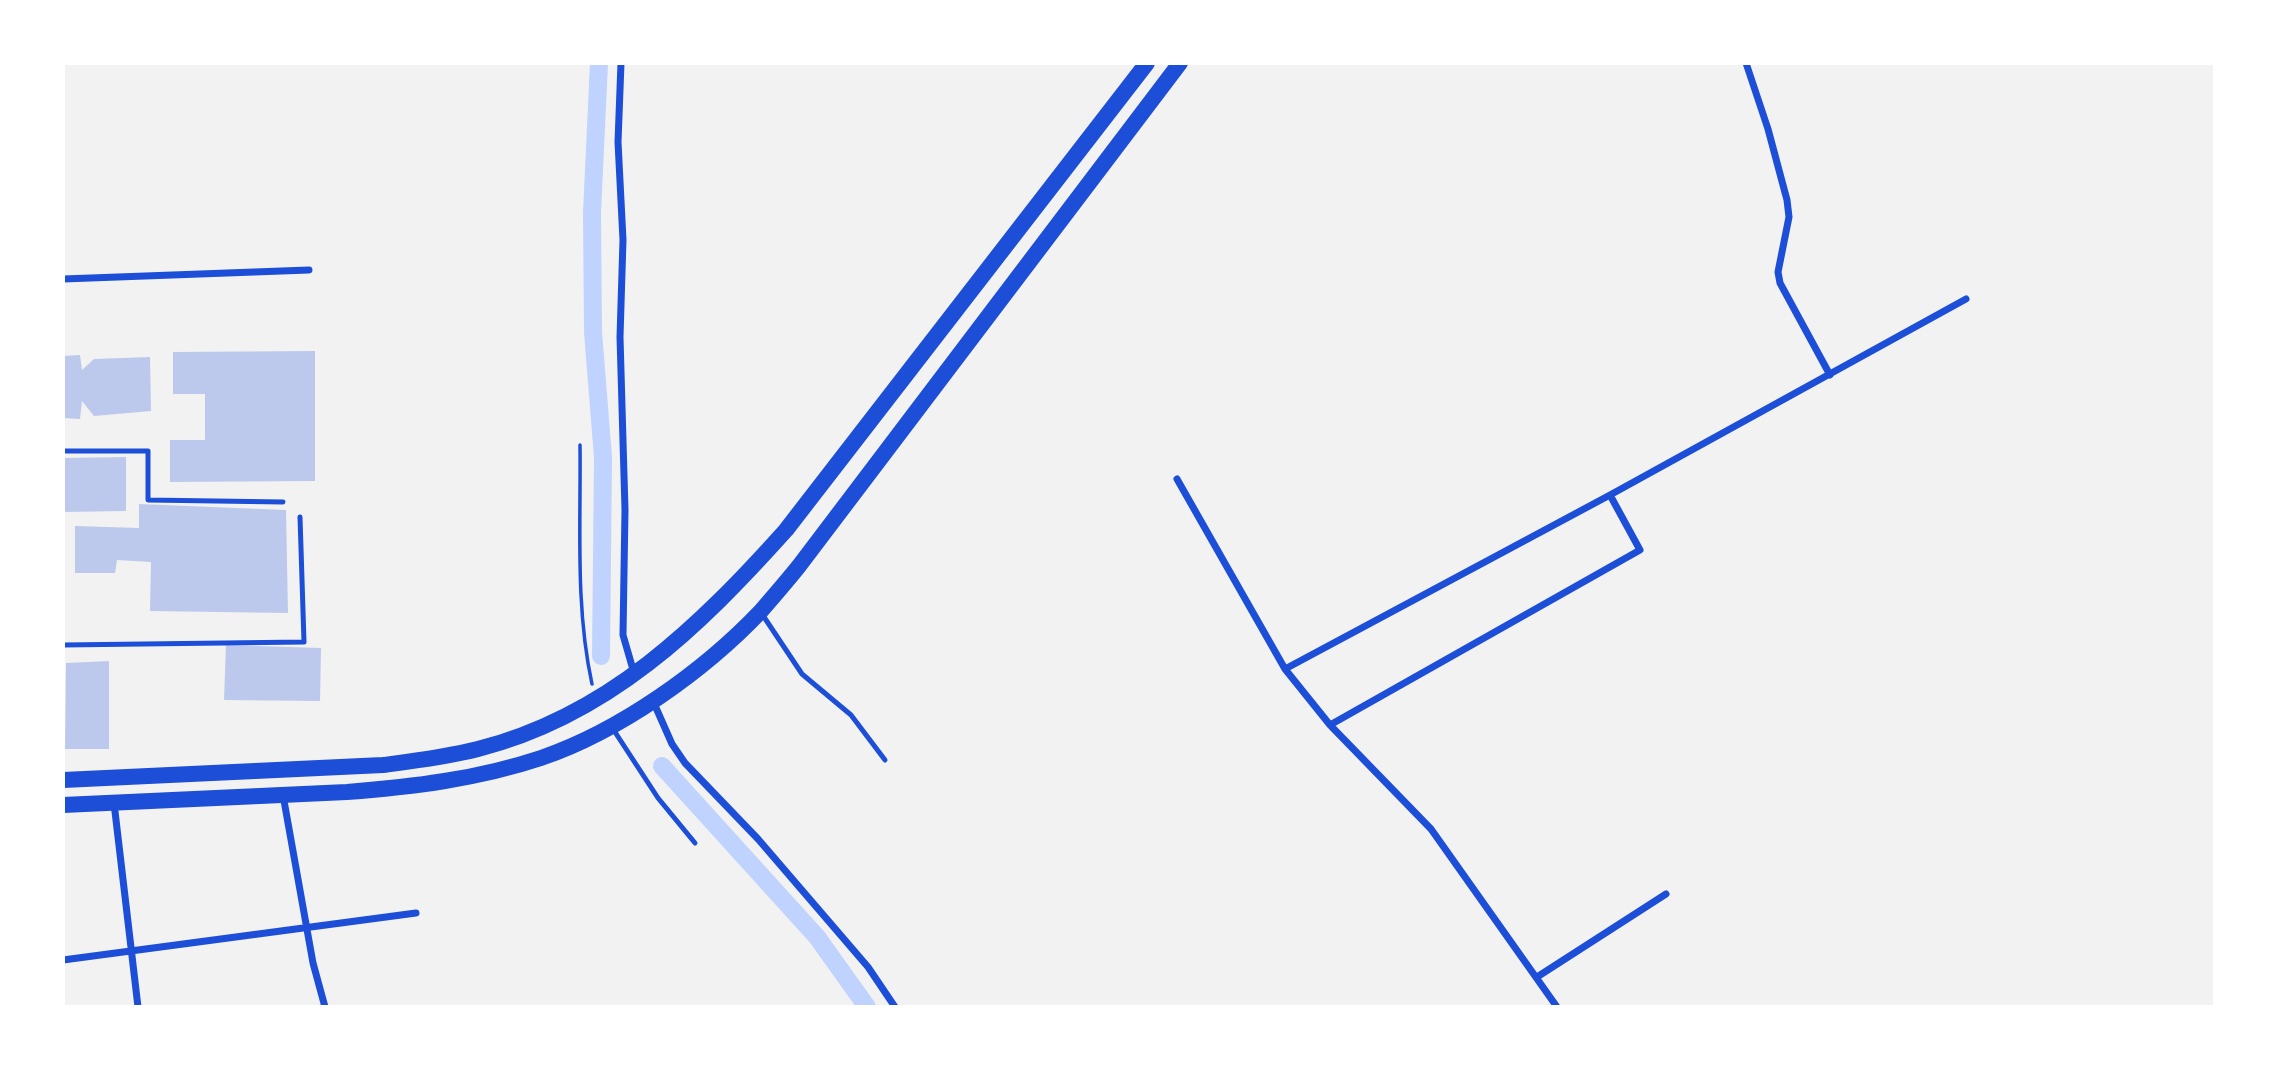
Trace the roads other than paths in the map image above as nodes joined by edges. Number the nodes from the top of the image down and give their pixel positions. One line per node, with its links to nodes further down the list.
1 (621, 63): 21 (street)
2 (1147, 63): 8 (main road)
3 (1180, 63): 10 (main road)
4 (1746, 63): 9 (street)
5 (309, 270): 6 (street)
6 (63, 279)
7 (1966, 299): 9 (street)
8 (919, 360): 10 (main road); 11 (main road)
9 (1830, 375): 15 (street)
10 (943, 377): 12 (main road)
11 (890, 398): 12 (main road); 21 (main road)
12 (913, 416): 18 (main road)
13 (63, 451): 16 (lane)
14 (1177, 479): 20 (street)
15 (1610, 495): 20 (street); 24 (street)
16 (283, 502)
17 (300, 517): 19 (lane)
18 (761, 611): 22 (main road); 25 (lane)
19 (63, 645)
20 (1285, 669): 24 (street)
21 (634, 674): 26 (main road)
22 (653, 700): 23 (main road); 39 (street)
23 (610, 725): 27 (main road); 30 (lane)
24 (1330, 725): 36 (street)
25 (886, 760)
26 (63, 780)
27 (283, 794): 28 (main road); 33 (street)
28 (114, 803): 29 (main road); 34 (street)
29 (63, 805)
30 (695, 843)
31 (1666, 894): 36 (street)
32 (416, 913): 33 (street)
33 (307, 928): 34 (street); 38 (street)
34 (131, 951): 35 (street); 37 (street)
35 (63, 960)
36 (1537, 977): 40 (street)
37 (138, 1007)
38 (325, 1007)
39 (895, 1007)
40 (1556, 1007)

